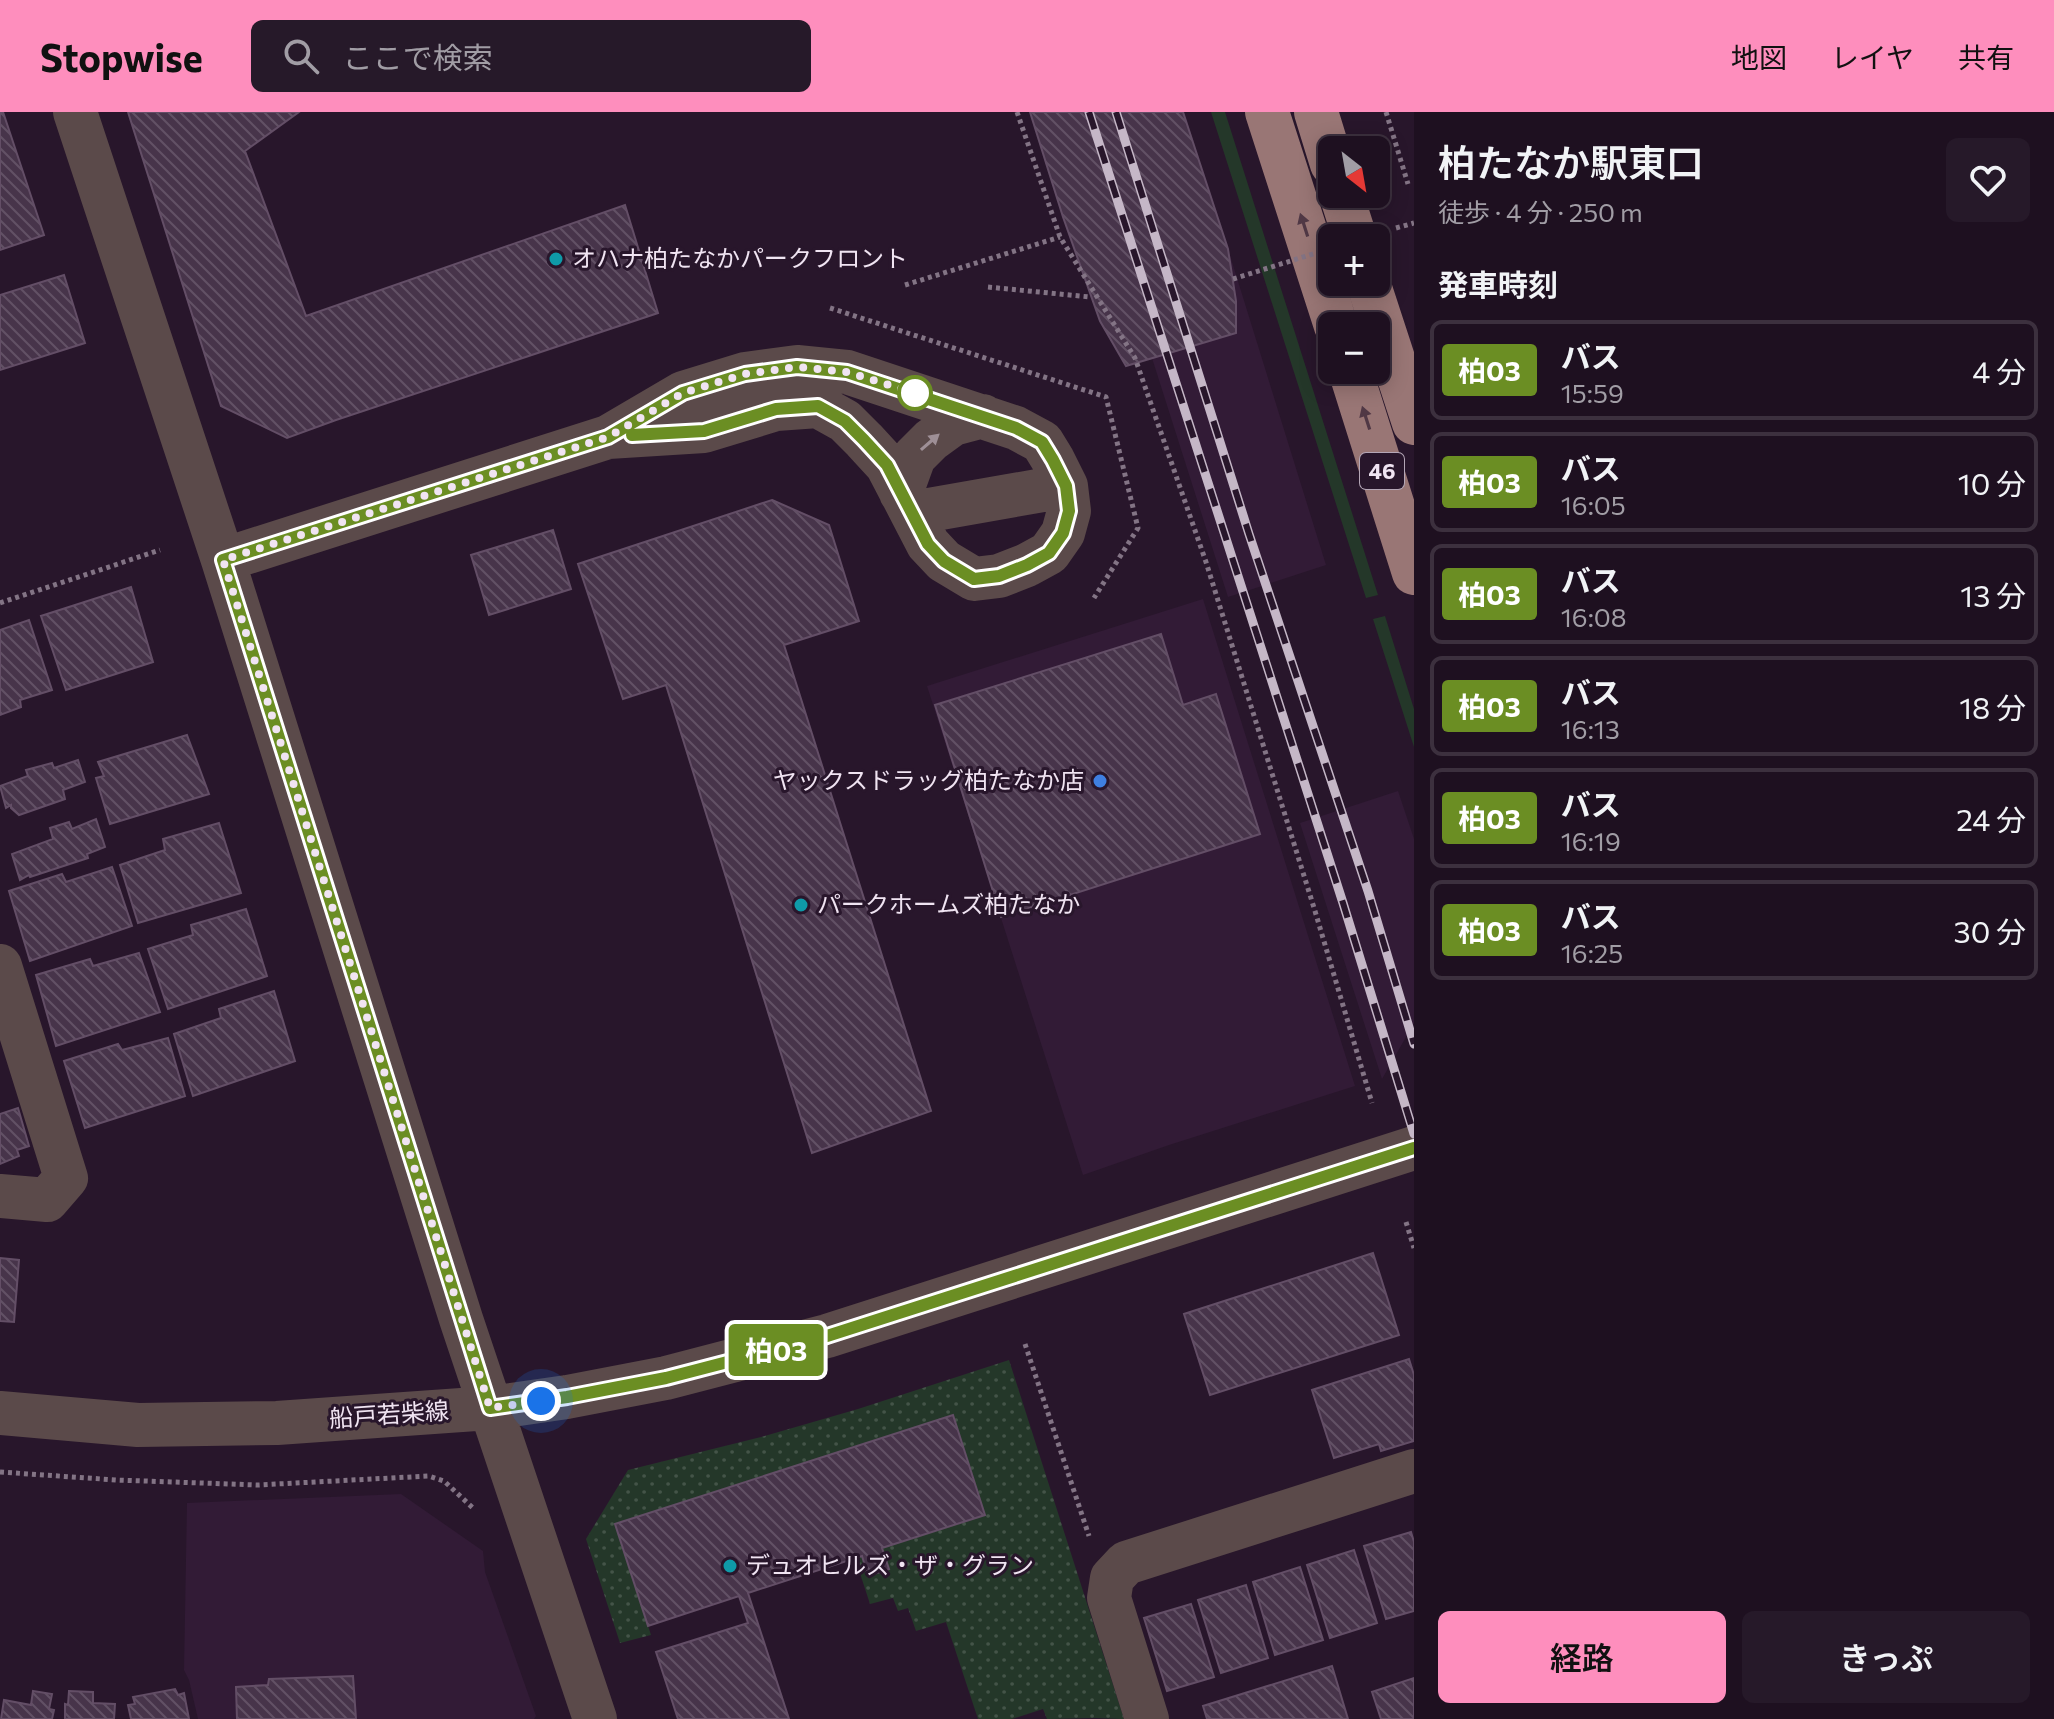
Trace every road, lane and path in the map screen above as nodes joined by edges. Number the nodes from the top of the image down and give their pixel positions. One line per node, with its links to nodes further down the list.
1 (75, 112): 23 (street)
2 (1017, 112): 8 (path)
3 (1267, 112): 15 (main road, one-way to 3)
4 (1316, 112): 6 (main road)
5 (1386, 112): 7 (path)
6 (1323, 136)
7 (1408, 184)
8 (1060, 237): 11 (path); 27 (path)
9 (1318, 252): 10 (path, bridge)
10 (1233, 279)
11 (905, 285)
12 (988, 287): 14 (path)
13 (1373, 296): 18 (main road, 46)
14 (1090, 297)
15 (1331, 312)
16 (1354, 384): 24 (main road, 46, one-way to 16)
17 (983, 416): 19 (street); 20 (street); 21 (street, one-way to 17)
18 (1414, 423)
19 (608, 437): 21 (street); 23 (street)
20 (1066, 486): 21 (street); 21 (street)
21 (906, 503)
22 (160, 550): 25 (path)
23 (223, 560): 33 (street)
24 (1414, 573)
25 (0, 603)
26 (0, 966): 29 (street)
27 (1372, 1103)
28 (1414, 1148): 33 (street, 船戸若柴線)
29 (0, 1196)
30 (1406, 1222): 31 (path)
31 (1414, 1248)
32 (1025, 1344): 38 (path)
33 (490, 1408): 34 (street, 船戸若柴線); 39 (street)
34 (0, 1413)
35 (1414, 1471): 38 (street)
36 (0, 1472): 37 (path)
37 (479, 1517)
38 (1112, 1578): 40 (street)
39 (595, 1719)
40 (1147, 1719)

